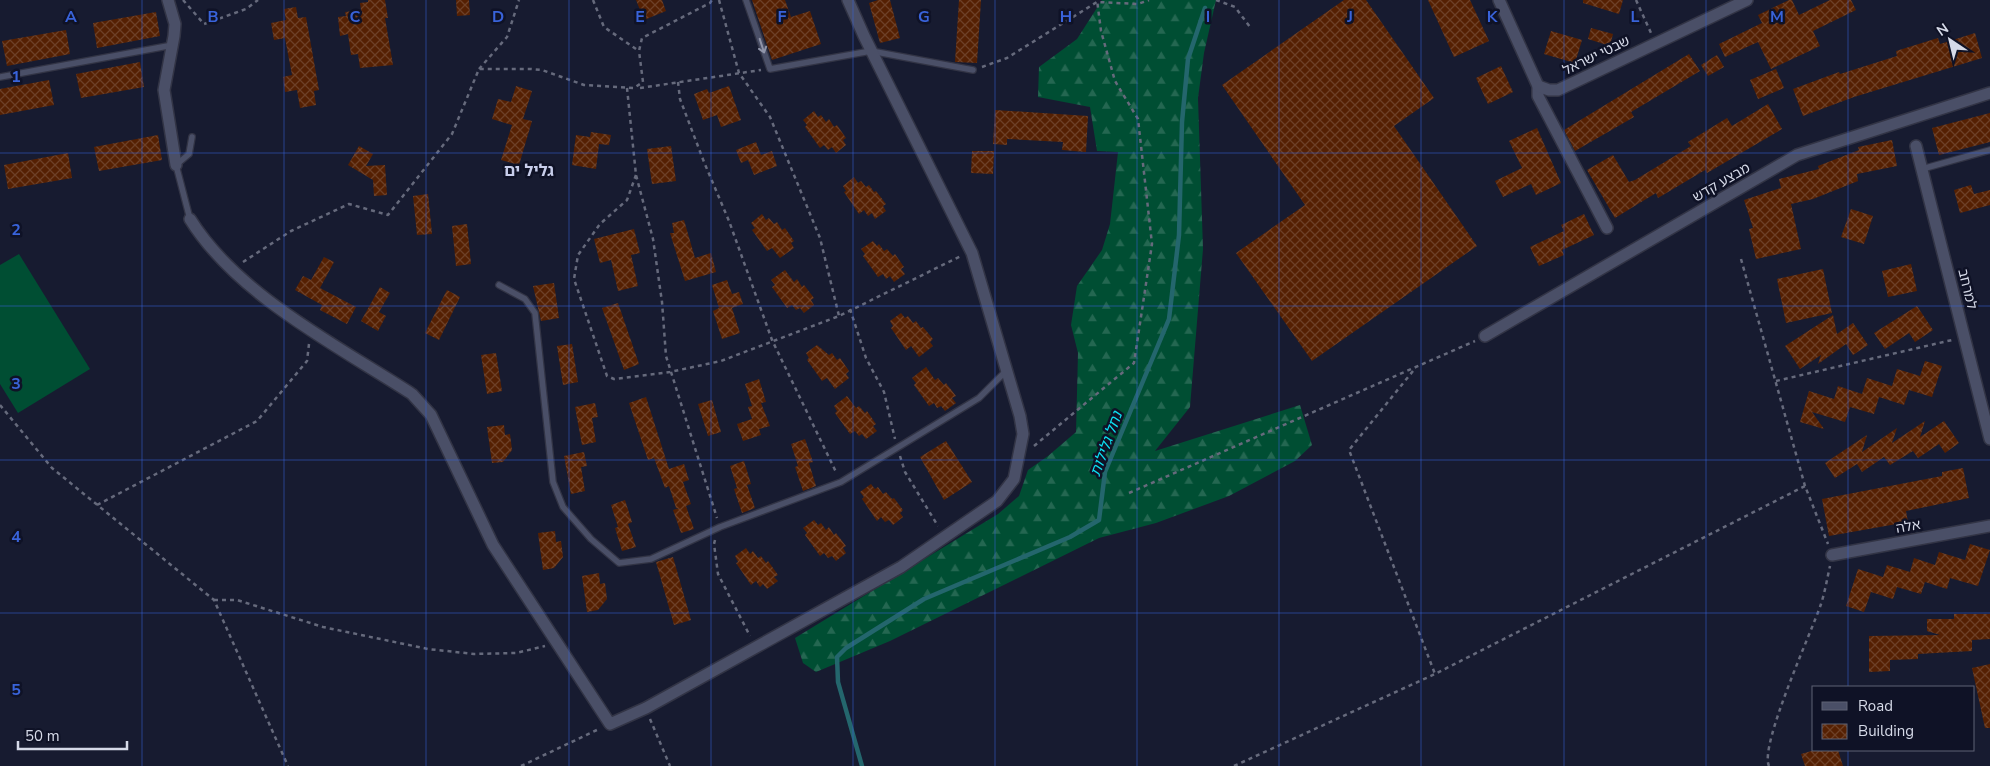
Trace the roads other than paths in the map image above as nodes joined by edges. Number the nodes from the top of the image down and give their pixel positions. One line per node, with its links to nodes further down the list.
1 (168, 0): 6 (street)
2 (746, 0): 7 (lane, one-way to 7)
3 (848, 0): 7 (street)
4 (1499, 0): 10 (street)
5 (1748, 0): 10 (street, שבטי ישראל)
6 (173, 45): 9 (lane); 15 (street)
7 (871, 51): 8 (lane); 21 (street)
8 (973, 70)
9 (0, 76)
10 (1538, 86): 18 (street)
11 (1990, 93): 20 (street, מבצע קדש)
12 (192, 137): 15 (lane)
13 (1916, 146): 16 (street, למרחב)
14 (1990, 150): 16 (lane)
15 (176, 165): 17 (lane)
16 (1922, 169): 22 (street, למרחב)
17 (190, 220): 25 (street)
18 (1607, 228)
19 (499, 285): 21 (lane)
20 (1485, 336)
21 (1006, 371): 26 (street)
22 (1990, 439)
23 (1990, 526): 24 (street, אלה)
24 (1832, 555)
25 (593, 698): 26 (street); 26 (street)
26 (621, 719)

